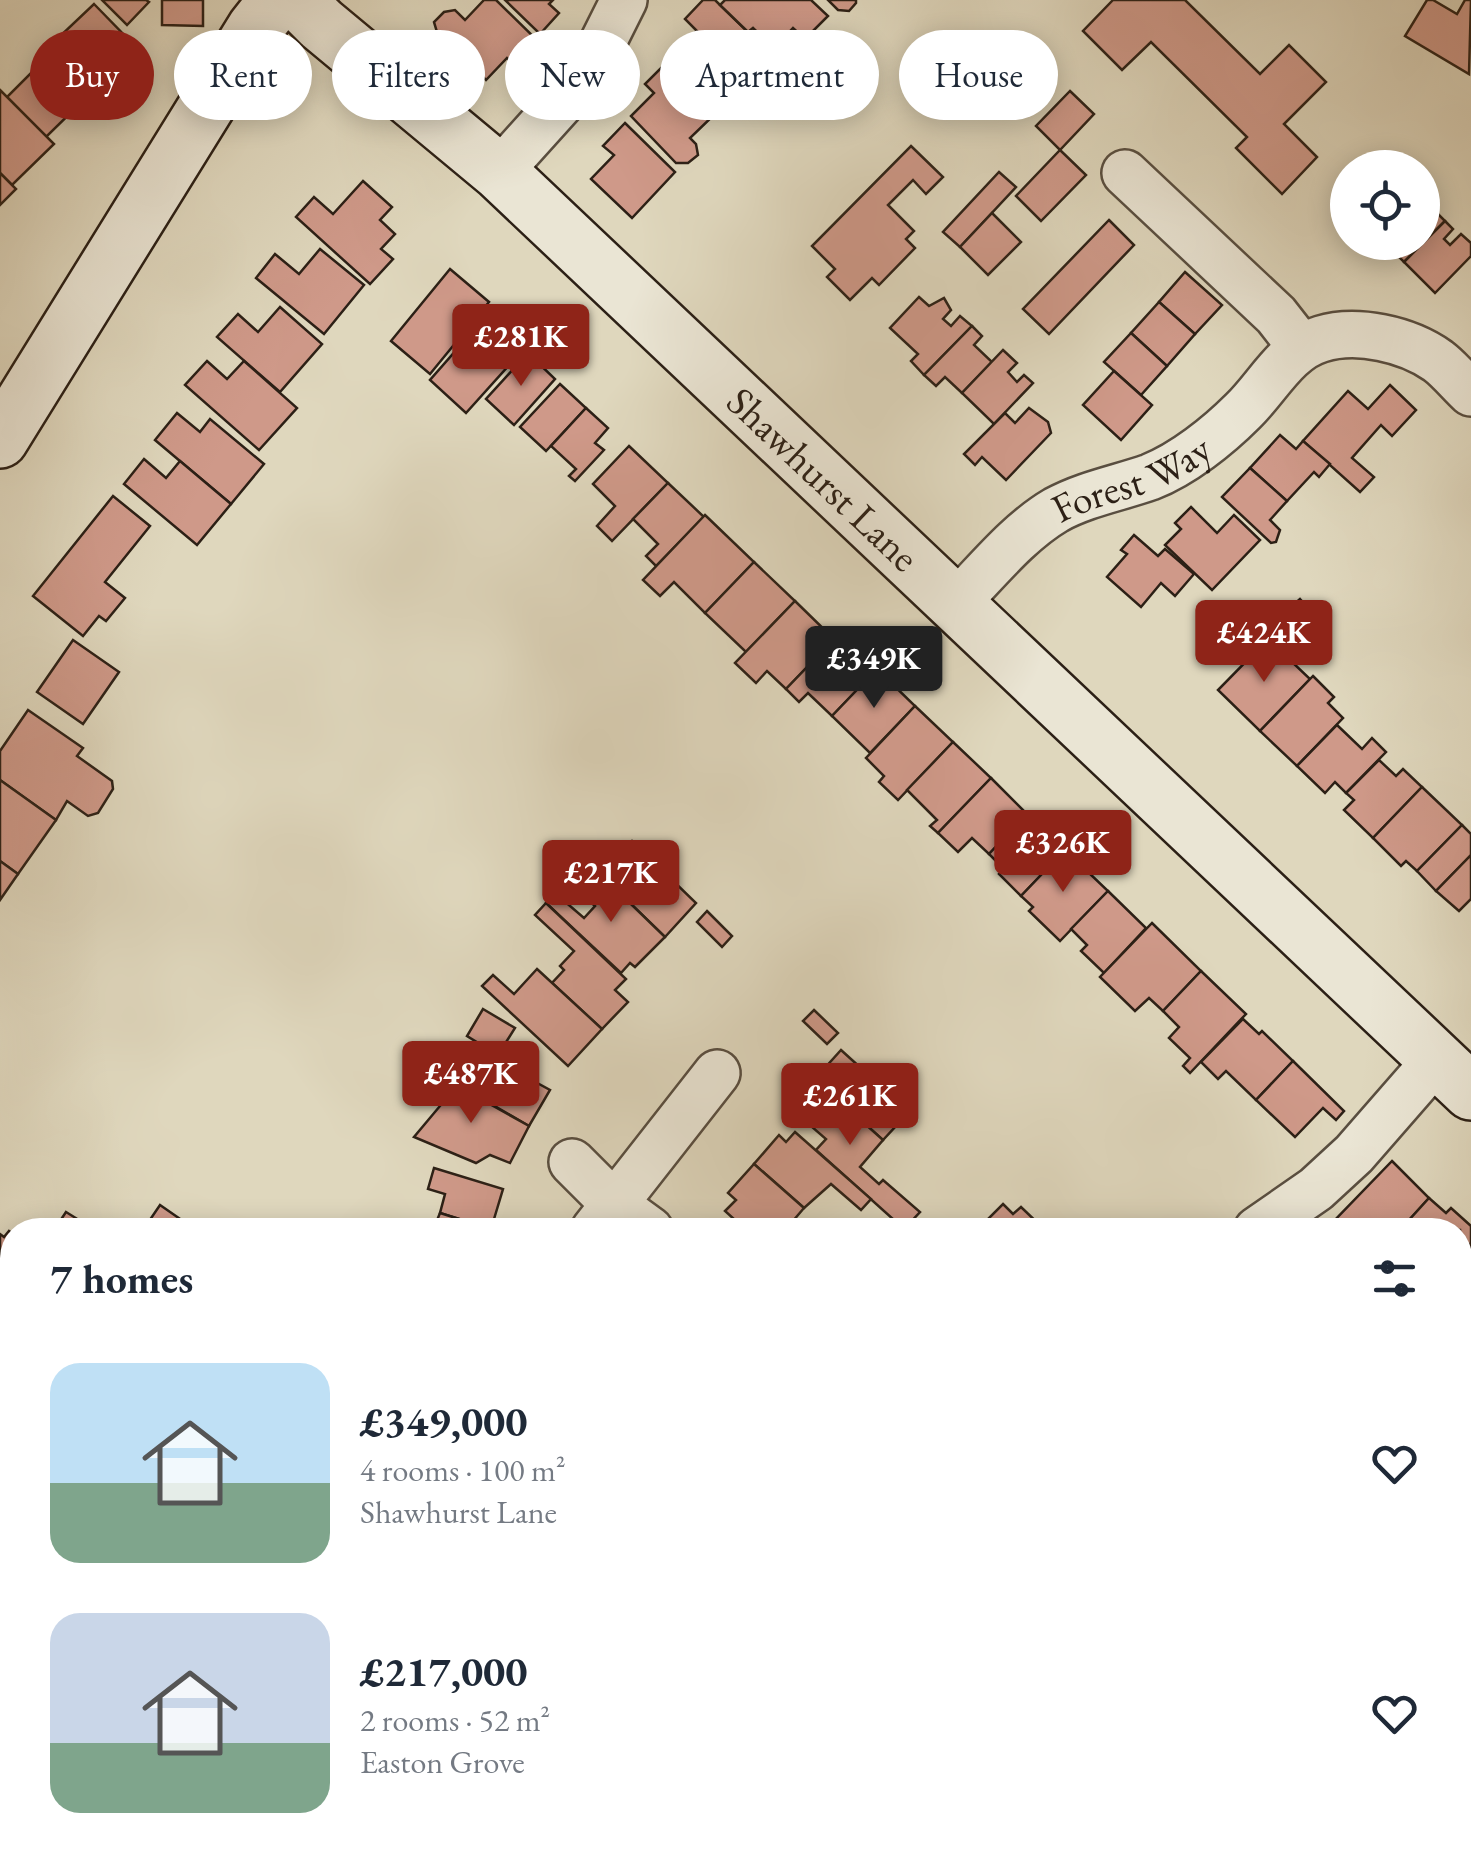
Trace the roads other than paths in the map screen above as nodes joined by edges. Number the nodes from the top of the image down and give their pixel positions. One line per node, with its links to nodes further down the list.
1 (277, 0): 8 (street)
2 (297, 0): 4 (street, Shawhurst Lane)
3 (624, 0): 4 (street)
4 (499, 172): 9 (street, Shawhurst Lane)
5 (1125, 173): 6 (street)
6 (1301, 347): 7 (street); 9 (street, Forest Way)
7 (1471, 393)
8 (0, 440)
9 (955, 604): 11 (street, Shawhurst Lane)
10 (718, 1072): 13 (street)
11 (1453, 1076): 14 (street)
12 (572, 1162): 13 (street)
13 (603, 1216)
14 (1275, 1218)

